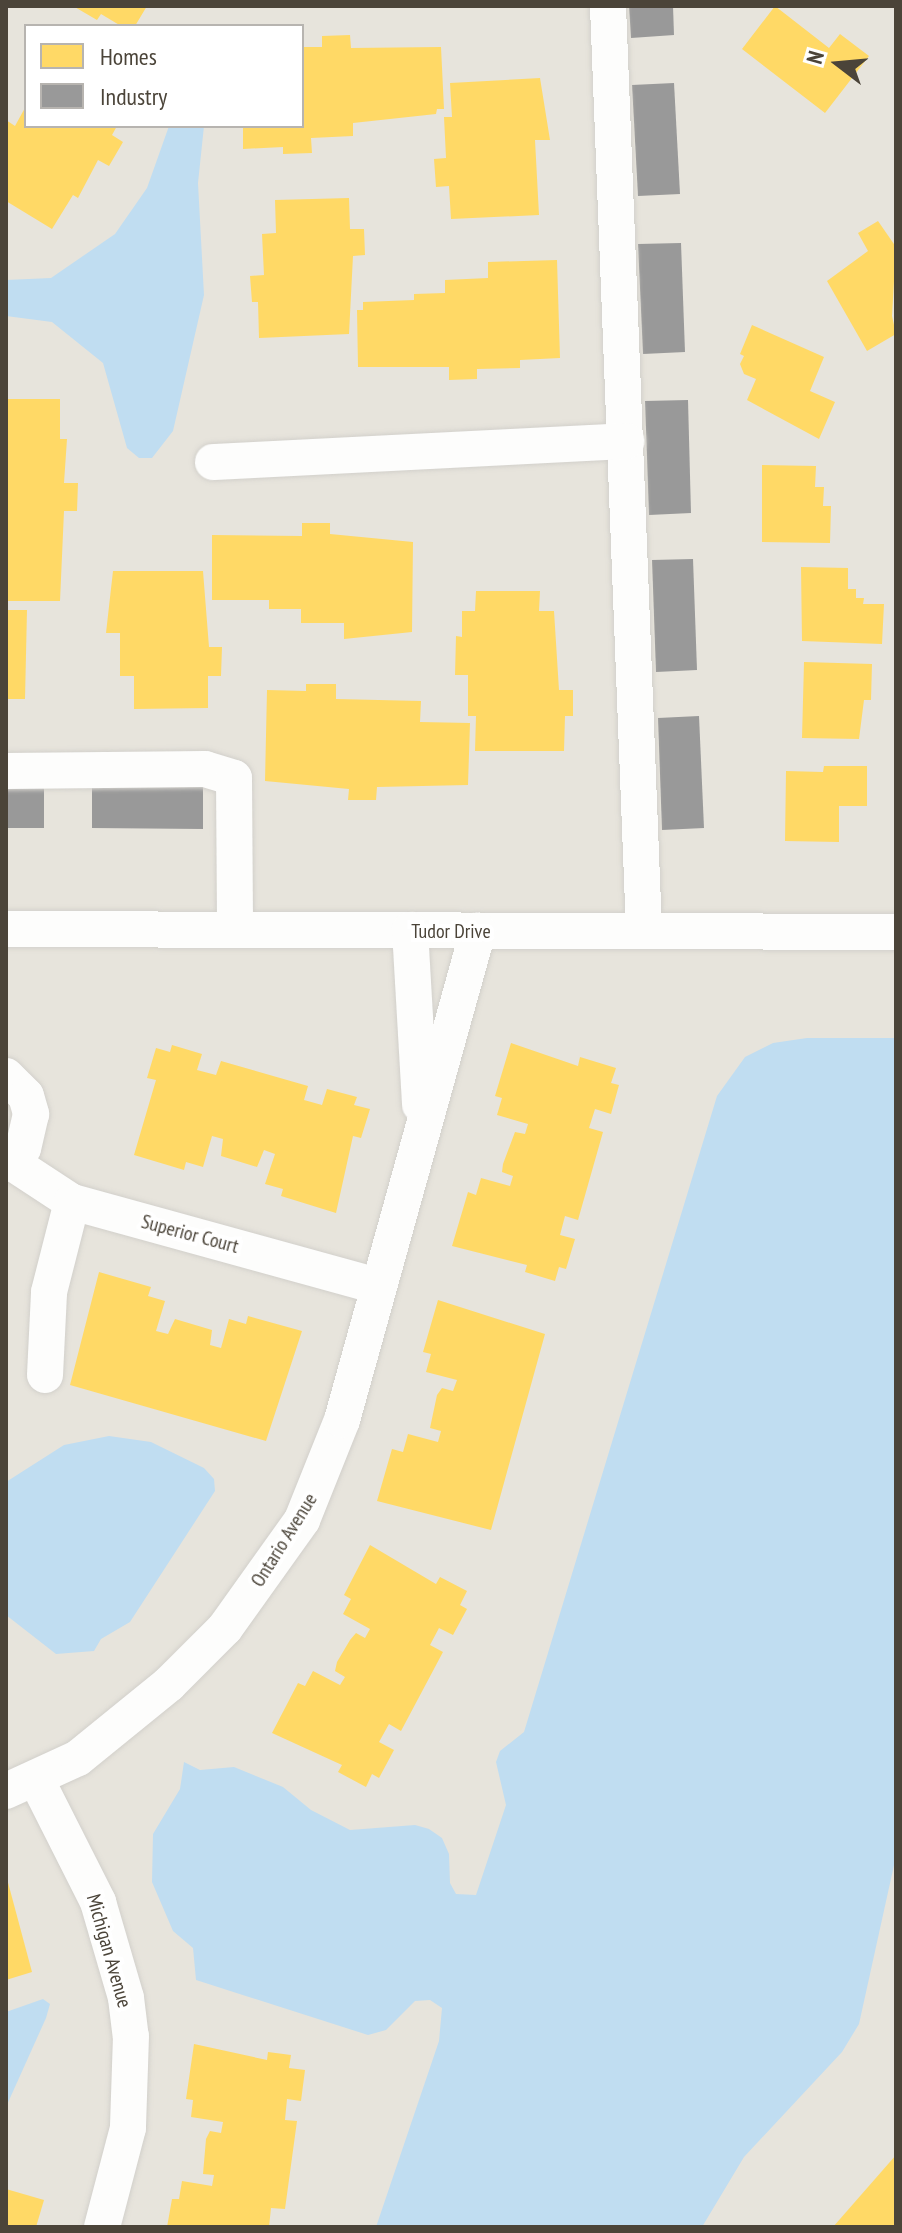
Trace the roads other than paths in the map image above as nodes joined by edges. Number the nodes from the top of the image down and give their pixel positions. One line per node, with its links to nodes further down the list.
1 (608, 6): 2 (street)
2 (626, 441): 3 (street); 9 (street)
3 (213, 462)
4 (6, 771): 6 (street)
5 (6, 929): 6 (street, Tudor Drive)
6 (235, 929): 7 (street, Tudor Drive)
7 (410, 930): 8 (street, Tudor Drive); 12 (street, Ontario Avenue)
8 (478, 931): 9 (street, Tudor Drive); 12 (street, Ontario Avenue)
9 (644, 931): 10 (street, Tudor Drive)
10 (896, 932)
11 (6, 1076): 13 (street, Superior Court)
12 (421, 1134): 15 (street, Ontario Avenue)
13 (8, 1163): 14 (street, Superior Court)
14 (72, 1202): 15 (street, Superior Court); 16 (street)
15 (378, 1286): 17 (street, Ontario Avenue)
16 (45, 1375)
17 (22, 1786): 18 (street, Michigan Avenue)
18 (102, 2227)

